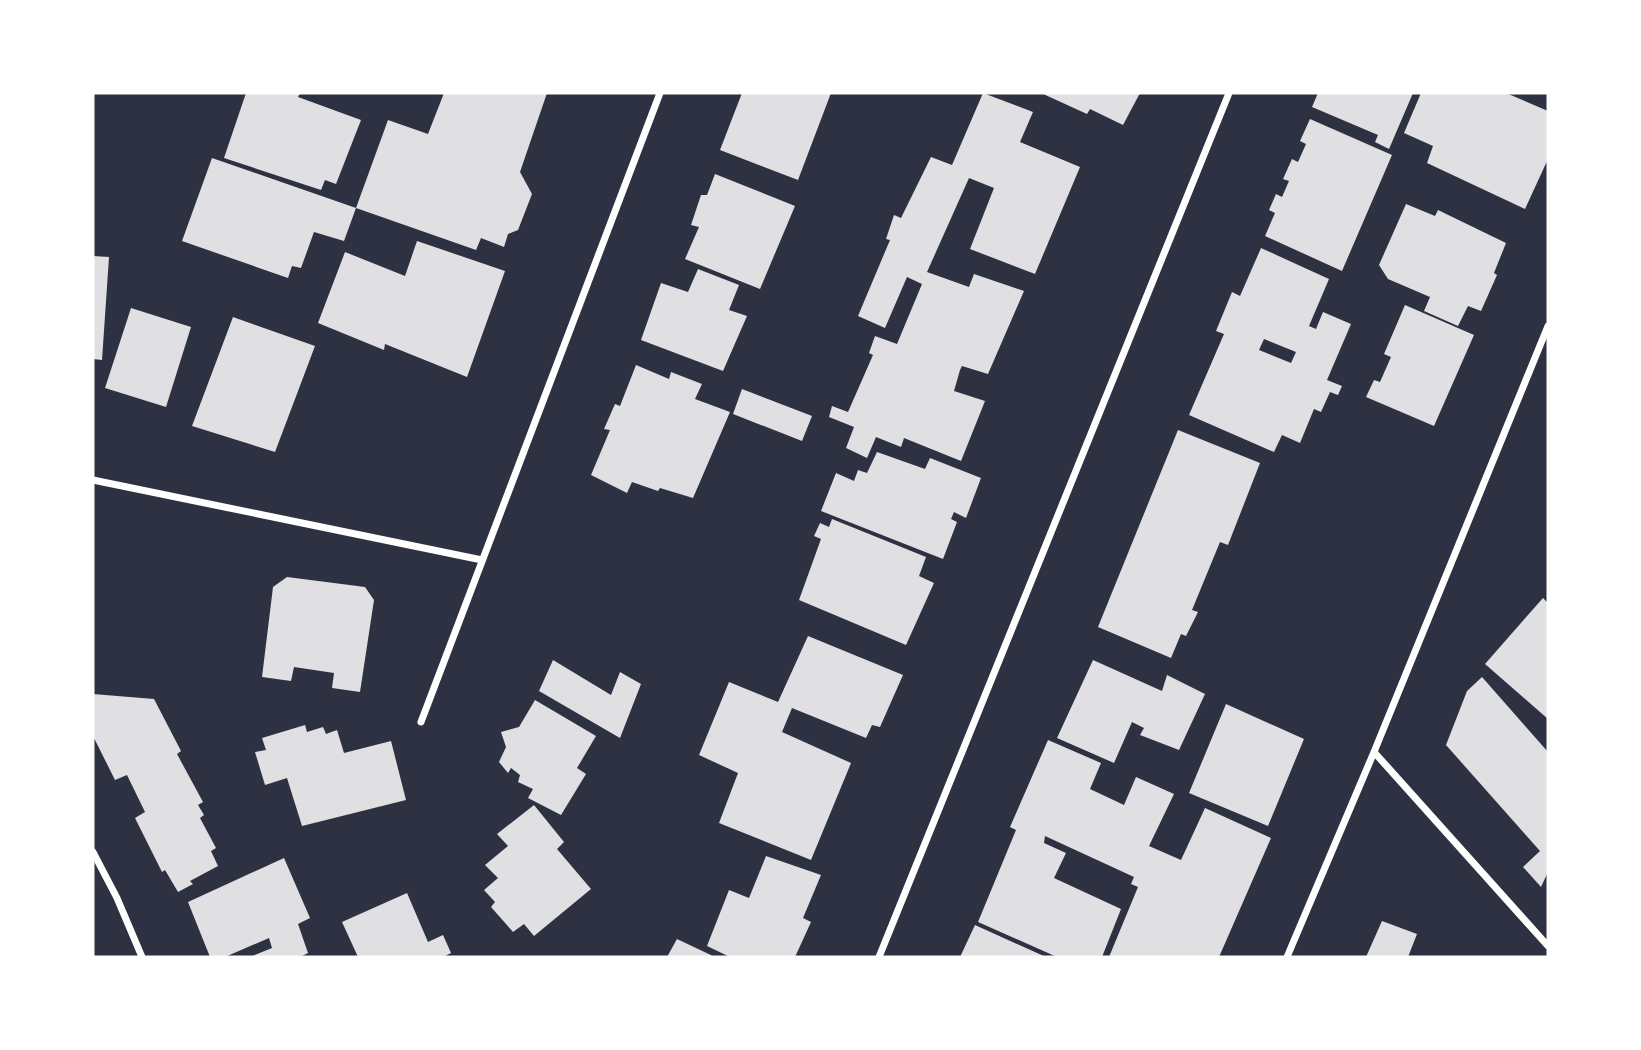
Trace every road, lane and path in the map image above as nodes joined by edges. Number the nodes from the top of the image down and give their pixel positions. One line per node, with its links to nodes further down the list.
1 (660, 93): 5 (street)
2 (1229, 93): 11 (street)
3 (1548, 326): 7 (street)
4 (93, 481): 5 (street)
5 (482, 560): 6 (street)
6 (421, 722)
7 (1374, 752): 9 (street); 12 (street)
8 (93, 852): 10 (street)
9 (1548, 946)
10 (142, 957)
11 (879, 957)
12 (1287, 957)

